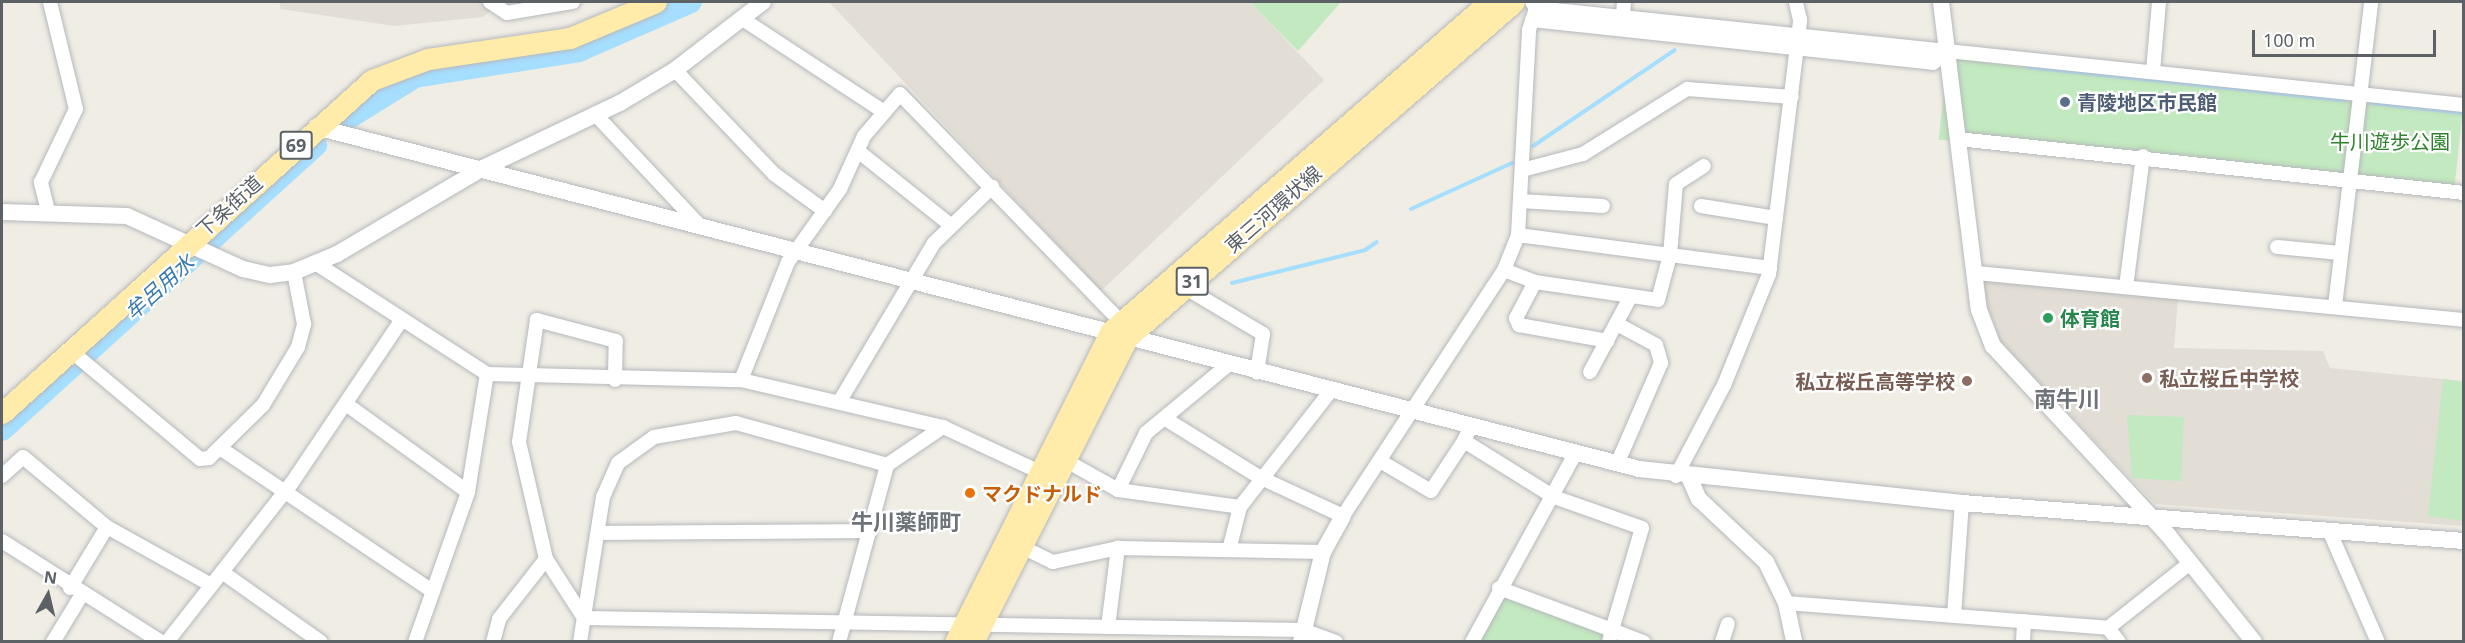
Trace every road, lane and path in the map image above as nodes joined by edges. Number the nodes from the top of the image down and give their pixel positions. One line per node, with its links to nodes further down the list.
1 (50, 2): 38 (street)
2 (490, 2): 3 (street)
3 (573, 2)
4 (656, 2): 25 (main road, 下条街道 / 69)
5 (763, 2): 15 (street)
6 (1489, 2): 64 (main road, 東三河環状線 / 31)
7 (1513, 2): 13 (street); 57 (main road, 東三河環状線 / 31)
8 (1624, 2): 14 (street)
9 (1796, 2): 16 (street)
10 (1941, 2): 17 (street)
11 (2160, 2): 19 (street)
12 (2371, 2): 20 (street)
13 (1532, 15): 14 (street); 16 (street); 31 (street)
14 (1623, 16): 16 (street)
15 (741, 18): 18 (street); 23 (street)
16 (1797, 43): 17 (street); 21 (street)
17 (1948, 51): 19 (street); 26 (street)
18 (675, 70): 24 (street); 39 (street)
19 (2153, 71): 20 (street)
20 (2360, 94): 22 (street); 32 (street)
21 (1792, 97): 31 (street); 41 (street)
22 (2463, 105)
23 (884, 112): 27 (street); 33 (street)
24 (595, 114): 30 (street); 43 (street)
25 (316, 127): 30 (street); 45 (main road, 下条街道 / 69)
26 (1958, 139): 28 (street); 54 (street)
27 (858, 151): 39 (street); 42 (street)
28 (2142, 156): 32 (street); 58 (street)
29 (1704, 166): 49 (street)
30 (483, 168): 43 (street); 50 (street)
31 (1522, 170): 35 (street)
32 (2349, 181): 34 (street); 48 (street)
33 (992, 187): 42 (street); 64 (street)
34 (2463, 193)
35 (1520, 201): 36 (street); 44 (street)
36 (1603, 206)
37 (1701, 206): 41 (street)
38 (48, 211): 40 (street); 45 (street)
39 (825, 211): 47 (street)
40 (2, 212)
41 (1776, 218): 51 (street)
42 (948, 224): 55 (street)
43 (702, 228): 47 (street)
44 (1518, 235): 49 (street); 52 (street)
45 (190, 243): 53 (street); 66 (main road, 下条街道 / 69)
46 (2277, 247): 48 (street)
47 (797, 252): 55 (street); 73 (street)
48 (2341, 253): 60 (street)
49 (1670, 255): 51 (street); 59 (street)
50 (317, 264): 53 (street); 62 (street)
51 (1770, 268): 90 (street)
52 (1504, 270): 56 (street); 78 (street)
53 (294, 272): 82 (street)
54 (1976, 273): 58 (street); 99 (street)
55 (915, 280): 64 (street); 75 (street)
56 (1535, 282): 59 (street); 65 (street)
57 (1184, 287): 64 (main road, 東三河環状線 / 31); 69 (street)
58 (2126, 287): 60 (street)
59 (1631, 296): 63 (street)
60 (2335, 306): 61 (street)
61 (2463, 320)
62 (401, 321): 70 (street); 76 (street)
63 (1617, 324): 65 (street); 86 (street)
64 (1120, 330): 67 (street); 84 (main road, 東三河環状線 / 31); 88 (main road, 東三河環状線 / 31)
65 (1608, 341): 68 (street)
66 (71, 351): 77 (main road, 下条街道 / 69); 82 (street)
67 (1228, 365): 69 (street); 79 (street)
68 (1590, 372)
69 (1257, 373): 74 (street)
70 (487, 374): 71 (street); 94 (street)
71 (527, 378): 72 (street); 72 (street); 110 (street)
72 (615, 380): 73 (street)
73 (741, 380): 75 (street)
74 (1330, 392): 78 (street); 91 (street)
75 (841, 399): 80 (street)
76 (346, 404): 93 (street); 94 (street)
77 (2, 413)
78 (1413, 413): 81 (street); 85 (street)
79 (1164, 418): 91 (street); 92 (street)
80 (943, 427): 87 (street); 88 (street)
81 (1467, 435): 83 (street); 85 (street); 95 (street)
82 (220, 448): 93 (street)
83 (1575, 454): 86 (street); 95 (street)
84 (1063, 459): 92 (street); 106 (main road, 東三河環状線 / 31)
85 (1380, 461): 98 (street)
86 (1617, 464): 90 (street)
87 (887, 465): 102 (street); 103 (street)
88 (1040, 472): 125 (main road, 東三河環状線 / 31)
89 (2, 476): 100 (street)
90 (1683, 476): 96 (street); 117 (street)
91 (1259, 477): 97 (street); 98 (street)
92 (1118, 490): 97 (street)
93 (284, 492): 112 (street); 115 (street)
94 (468, 492): 115 (street)
95 (1554, 496): 114 (street); 127 (street)
96 (1962, 503): 99 (street); 118 (street)
97 (1240, 507): 108 (street)
98 (1343, 516): 109 (street)
99 (2152, 519): 101 (street); 111 (street)
100 (107, 527): 113 (street); 116 (street)
101 (2329, 530): 105 (street); 144 (street)
102 (868, 531): 103 (street); 121 (street)
103 (598, 532): 119 (street)
104 (2, 541): 116 (street)
105 (2463, 541)
106 (1020, 546): 107 (street); 125 (main road, 東三河環状線 / 31)
107 (1118, 548): 108 (street); 123 (street)
108 (1229, 550): 109 (street)
109 (1323, 552): 126 (street)
110 (546, 559): 119 (street); 133 (street)
111 (2190, 563): 124 (street); 143 (street)
112 (222, 572): 113 (street); 131 (street)
113 (211, 585): 130 (street)
114 (1499, 588): 127 (street); 137 (street)
115 (432, 591): 132 (street)
116 (76, 592): 128 (street); 129 (street)
117 (1786, 603): 118 (street); 140 (street)
118 (1954, 616): 120 (street)
119 (584, 618): 121 (street); 134 (street)
120 (2024, 621): 124 (street); 141 (street)
121 (844, 623): 125 (street); 135 (street)
122 (1728, 624): 139 (street)
123 (1108, 627): 125 (street); 126 (street)
124 (2108, 628): 142 (street)
125 (968, 633)
126 (1302, 636): 136 (street)
127 (1610, 636): 138 (street)
128 (53, 642)
129 (160, 642)
130 (167, 642)
131 (321, 642)
132 (415, 642)
133 (493, 642)
134 (580, 642)
135 (838, 642)
136 (1336, 642)
137 (1472, 642)
138 (1644, 642)
139 (1722, 642)
140 (1794, 642)
141 (2023, 642)
142 (2119, 642)
143 (2254, 642)
144 (2378, 642)

